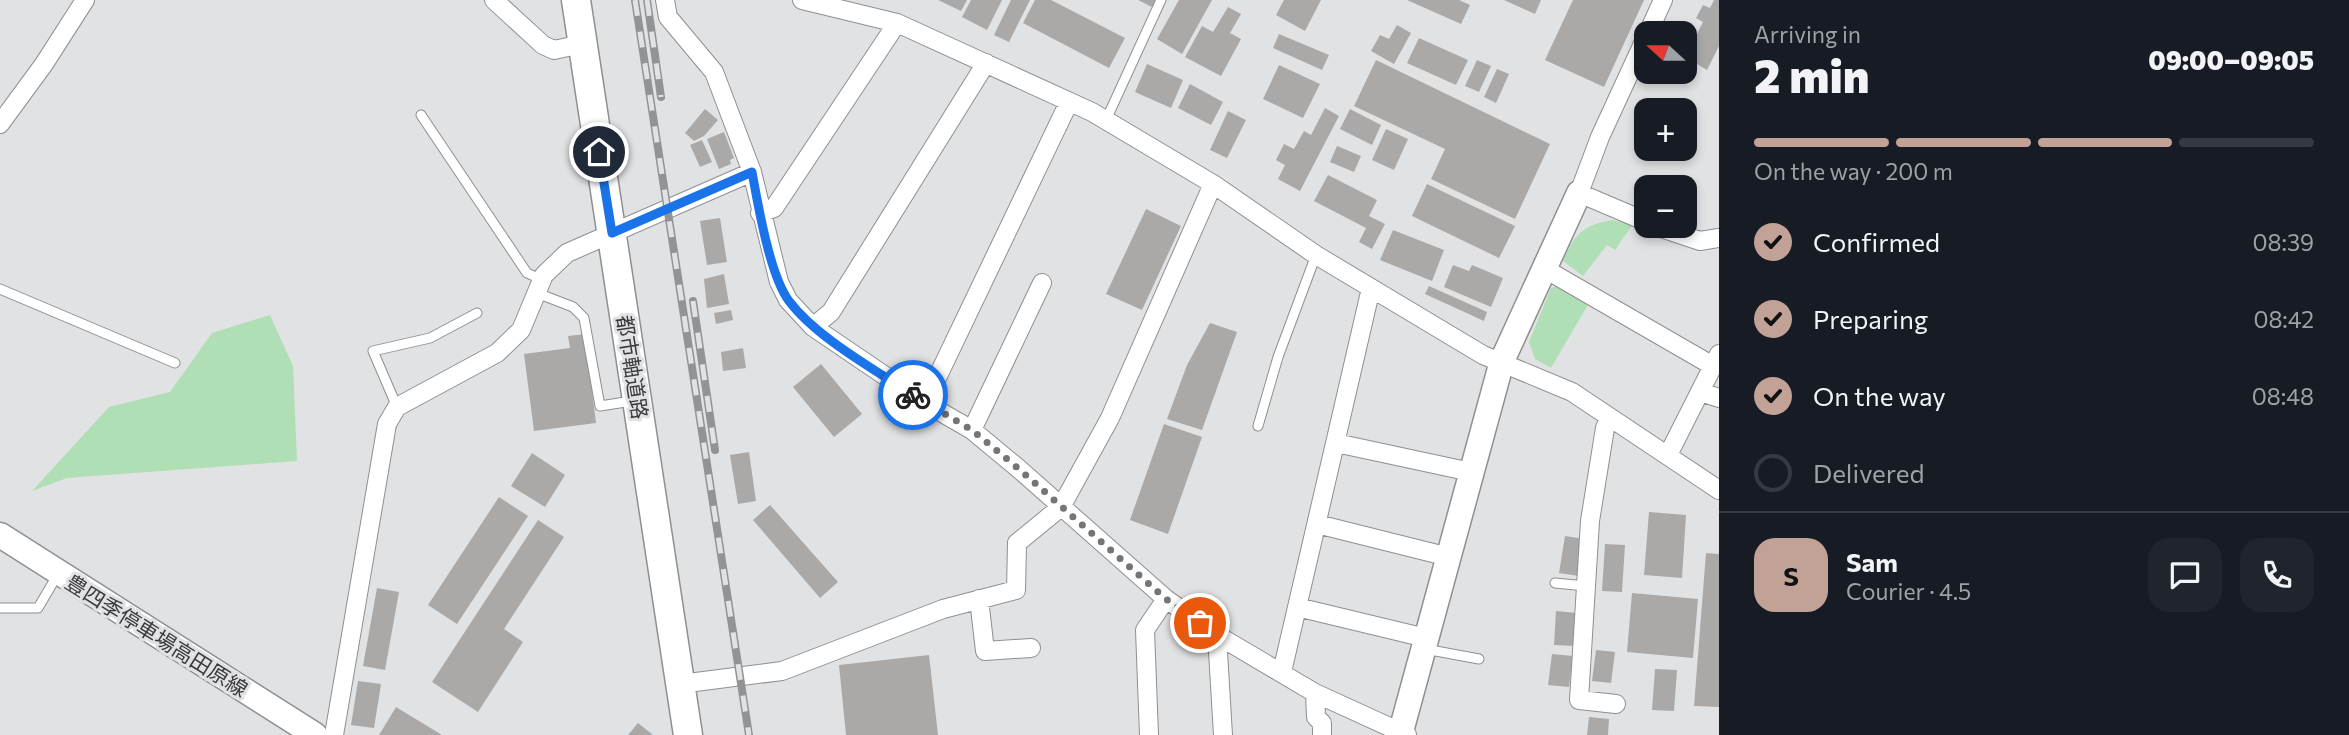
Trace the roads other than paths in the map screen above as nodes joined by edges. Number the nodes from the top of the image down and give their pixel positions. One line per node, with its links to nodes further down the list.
1 (85, 0): 16 (street)
2 (494, 0): 10 (street)
3 (576, 0): 10 (main road, 都市軸道路)
4 (665, 0): 17 (street)
5 (802, 0): 9 (street)
6 (1161, 0): 15 (lane)
7 (1663, 0): 8 (street)
8 (1653, 21)
9 (897, 23): 12 (street); 20 (street)
10 (582, 44): 22 (main road, 都市軸道路)
11 (1634, 62): 19 (street)
12 (986, 63): 13 (street); 32 (street)
13 (1069, 102): 15 (street); 39 (street)
14 (421, 115): 28 (lane)
15 (1105, 120): 18 (street)
16 (0, 124)
17 (752, 172): 20 (street); 22 (street)
18 (1213, 184): 25 (street); 48 (street)
19 (1579, 193): 21 (street); 26 (street)
20 (760, 213): 32 (street)
21 (1634, 216)
22 (612, 233): 28 (street); 38 (main road, 都市軸道路)
23 (1691, 238): 24 (street)
24 (1719, 239)
25 (1316, 254): 29 (street); 42 (lane)
26 (1545, 269): 33 (street); 34 (street)
27 (1042, 283): 43 (street)
28 (540, 286): 38 (lane); 40 (street)
29 (1371, 288): 34 (street); 44 (street)
30 (0, 289): 35 (lane)
31 (477, 313): 40 (lane)
32 (813, 327): 39 (street)
33 (1716, 360): 36 (street)
34 (1502, 361): 41 (street); 46 (street)
35 (175, 363)
36 (1700, 392): 37 (street); 45 (street)
37 (1719, 398)
38 (638, 400): 64 (main road, 都市軸道路)
39 (925, 403): 43 (street)
40 (397, 407): 69 (street)
41 (1609, 418): 45 (street); 54 (street)
42 (1258, 426)
43 (972, 430): 48 (street)
44 (1336, 443): 46 (street); 49 (street)
45 (1668, 455): 47 (street)
46 (1471, 472): 51 (street)
47 (1719, 490)
48 (1061, 506): 55 (street); 56 (street)
49 (1317, 524): 51 (street); 57 (street)
50 (0, 535): 52 (street, 豊四季停車場高田原線)
51 (1449, 557): 60 (street)
52 (58, 573): 58 (lane); 68 (street, 豊四季停車場高田原線)
53 (1555, 583): 54 (lane)
54 (1586, 586): 66 (street)
55 (979, 599): 61 (street); 64 (street)
56 (1166, 599): 59 (street); 71 (street)
57 (1297, 607): 60 (street); 63 (street)
58 (0, 608)
59 (1220, 631): 63 (street); 72 (street)
60 (1425, 643): 62 (lane); 67 (street)
61 (1031, 648)
62 (1479, 659)
63 (1282, 672): 65 (street)
64 (680, 684): 70 (main road, 都市軸道路)
65 (1315, 692): 67 (street); 73 (street)
66 (1616, 705)
67 (1402, 734)
68 (315, 735)
69 (334, 735)
70 (688, 735)
71 (1149, 735)
72 (1223, 735)
73 (1322, 735)

